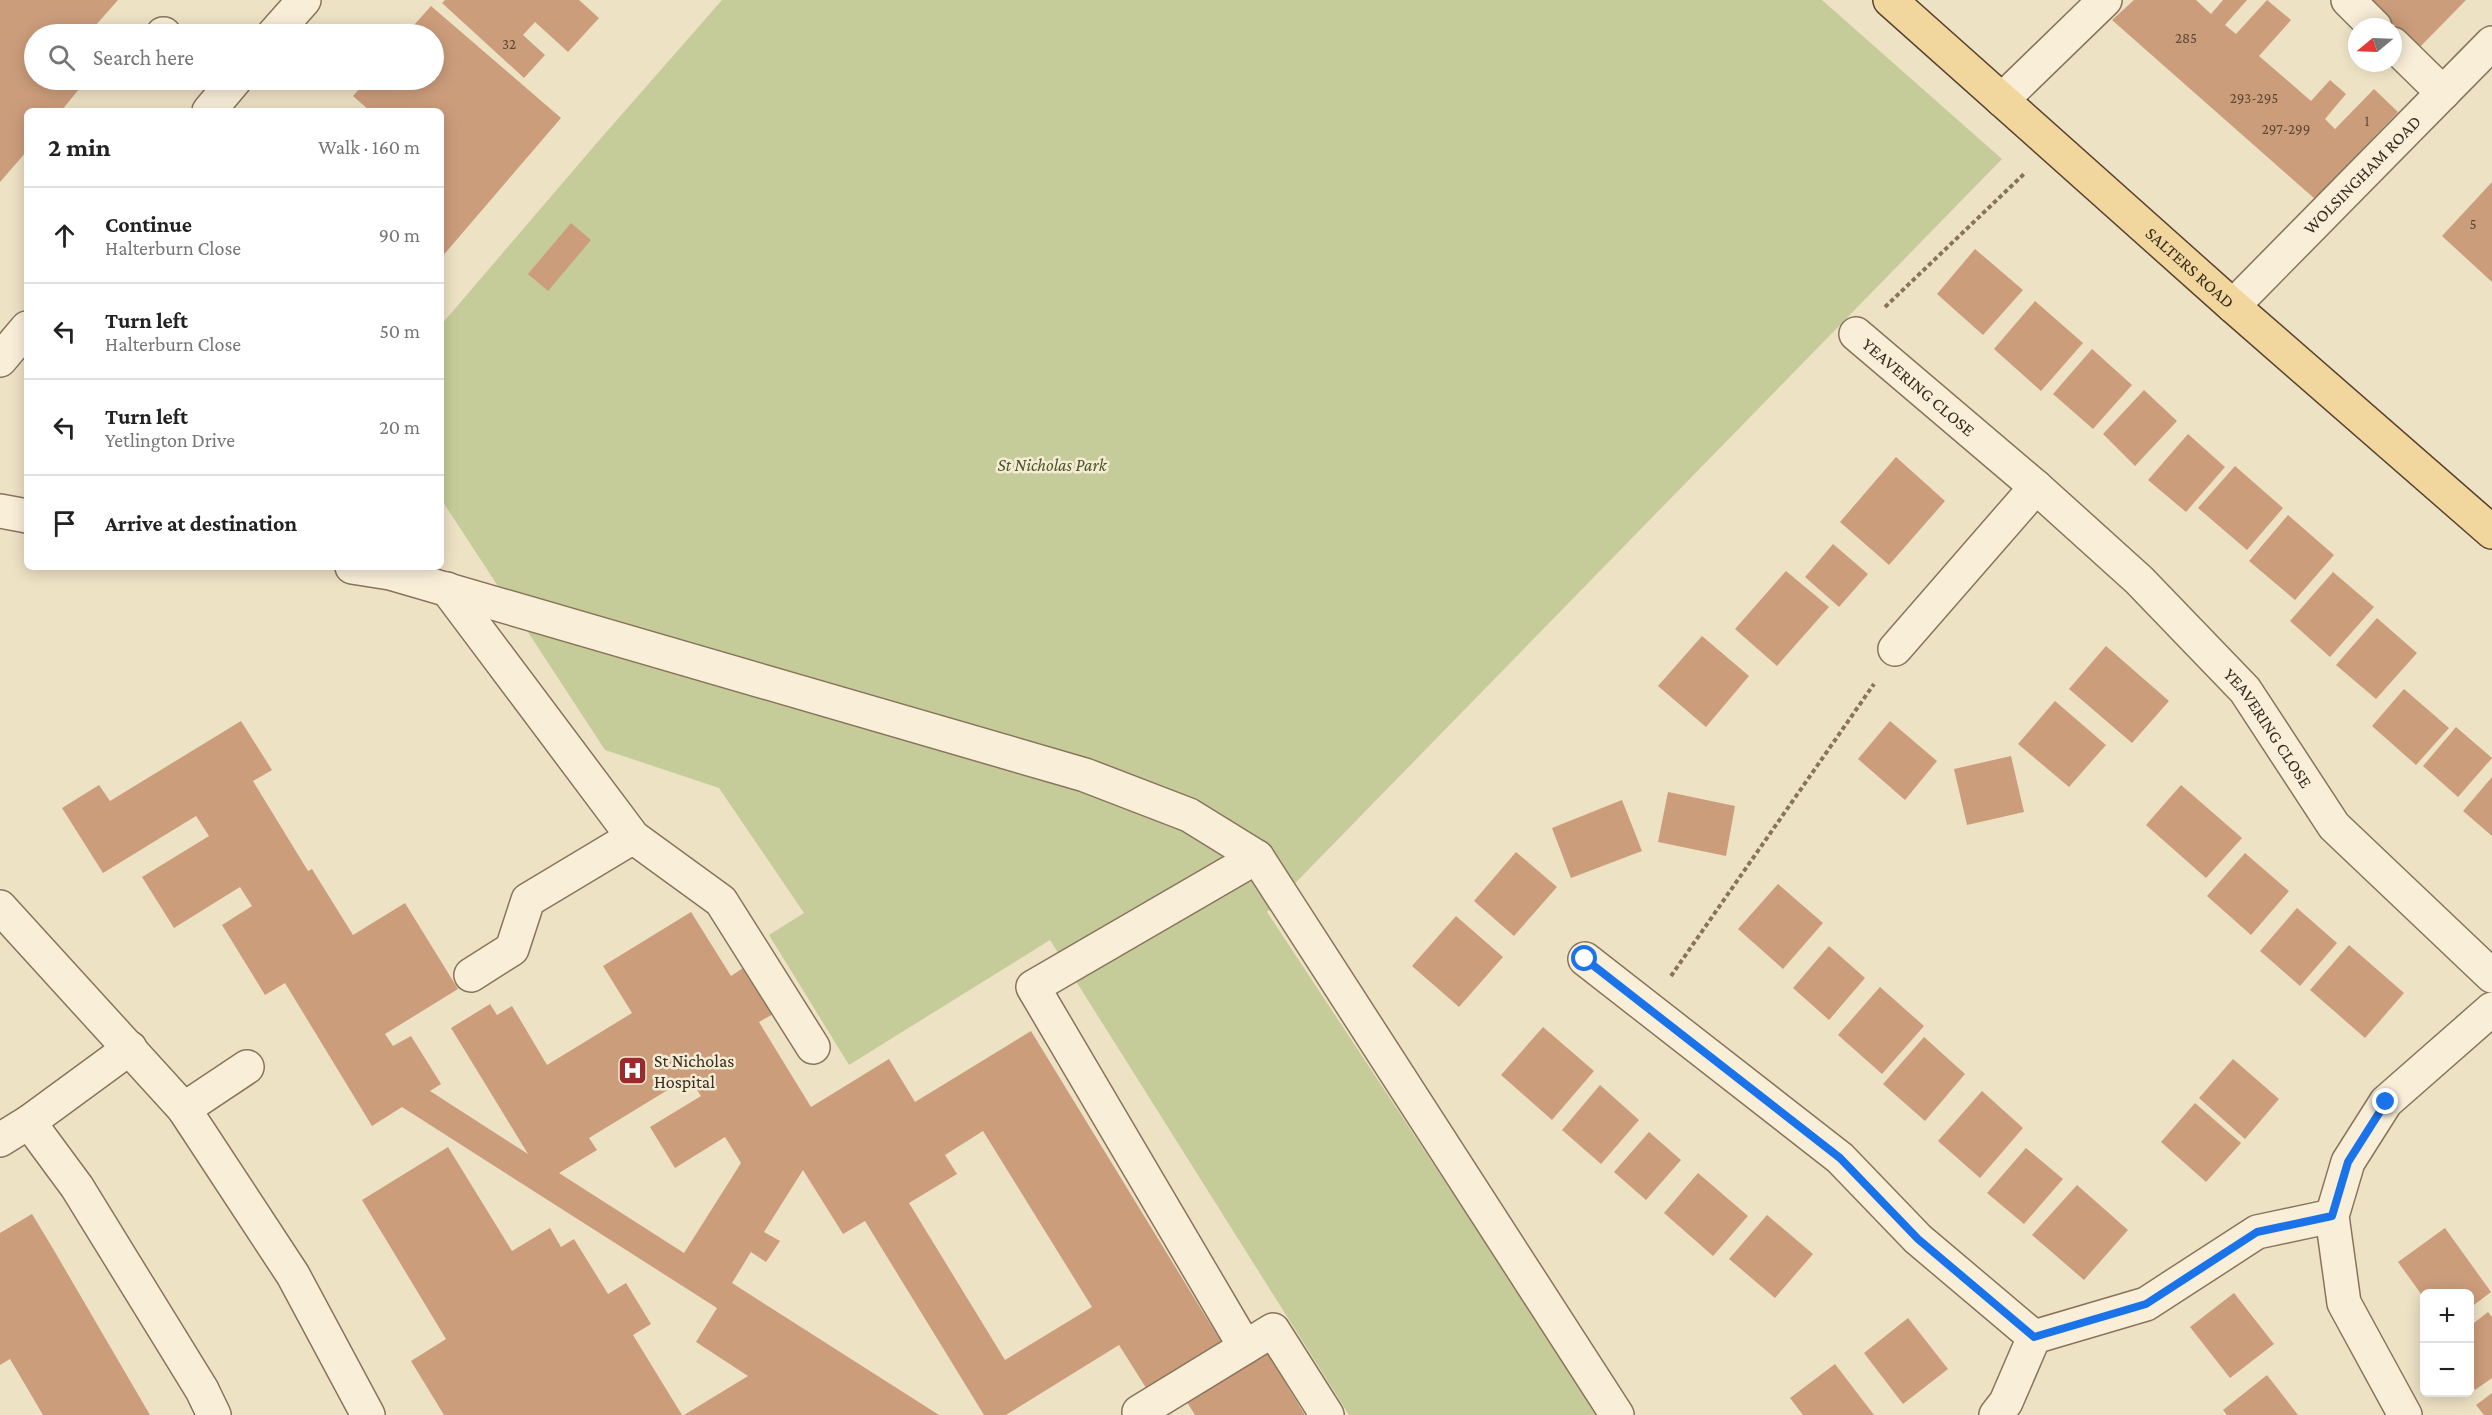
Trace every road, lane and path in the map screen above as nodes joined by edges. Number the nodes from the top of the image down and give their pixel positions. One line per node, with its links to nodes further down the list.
1 (304, 0): 6 (street)
2 (1890, 0): 10 (main road, SALTERS ROAD)
3 (2105, 0): 10 (street)
4 (2348, 0): 5 (street)
5 (2366, 18)
6 (283, 24)
7 (2492, 43): 9 (street, WOLSINGHAM ROAD)
8 (2402, 53): 9 (street)
9 (2443, 93): 12 (street, WOLSINGHAM ROAD)
10 (2002, 100): 11 (main road, SALTERS ROAD)
11 (2053, 146): 12 (main road, SALTERS ROAD); 14 (path)
12 (2233, 306): 19 (main road, SALTERS ROAD)
13 (24, 332): 15 (street)
14 (1856, 334): 16 (street, YEAVERING CLOSE)
15 (0, 360)
16 (2036, 487): 22 (street); 28 (street, YEAVERING CLOSE)
17 (0, 512): 18 (street)
18 (24, 516)
19 (2492, 532)
20 (371, 570): 21 (street)
21 (447, 589): 23 (street); 24 (street)
22 (1895, 650): 29 (path)
23 (633, 837): 27 (street); 32 (street)
24 (1257, 856): 39 (street); 44 (street)
25 (0, 907): 31 (street)
26 (1585, 959): 29 (street)
27 (471, 975)
28 (2492, 976)
29 (1648, 1008): 38 (street)
30 (2492, 1009): 37 (street)
31 (129, 1047): 34 (street); 35 (street)
32 (813, 1047)
33 (247, 1067): 34 (street)
34 (184, 1109): 42 (street)
35 (29, 1122): 36 (street); 41 (street)
36 (0, 1140)
37 (2332, 1216): 38 (street); 46 (street)
38 (2034, 1337): 45 (street)
39 (1245, 1347): 40 (street); 43 (street)
40 (1139, 1412)
41 (214, 1415)
42 (368, 1415)
43 (1327, 1415)
44 (1617, 1415)
45 (1996, 1415)
46 (2405, 1415)

